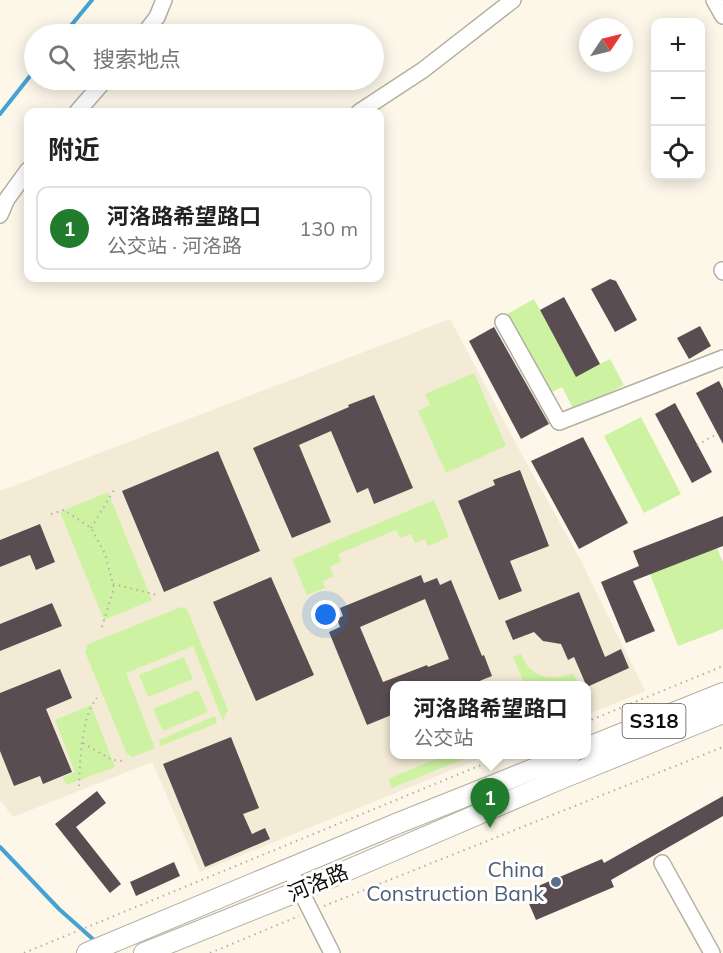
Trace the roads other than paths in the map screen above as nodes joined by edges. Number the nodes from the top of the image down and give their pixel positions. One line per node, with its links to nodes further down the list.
1 (164, 0): 5 (street)
2 (513, 0): 8 (street)
3 (715, 0): 4 (street)
4 (723, 16)
5 (152, 24)
6 (96, 90): 7 (street)
7 (80, 108)
8 (365, 108)
9 (24, 176): 10 (street)
10 (0, 215)
11 (503, 322): 12 (street)
12 (723, 358)
13 (723, 693): 15 (main road, S318)
14 (723, 713): 19 (main road, 河洛路 / S318)
15 (591, 746)
16 (559, 759): 18 (main road, 河洛路)
17 (662, 863): 23 (street)
18 (289, 868): 19 (street); 21 (main road, 河洛路)
19 (299, 891): 20 (main road, 河洛路 / S318); 22 (street)
20 (151, 950)
21 (87, 953)
22 (332, 953)
23 (712, 953)

